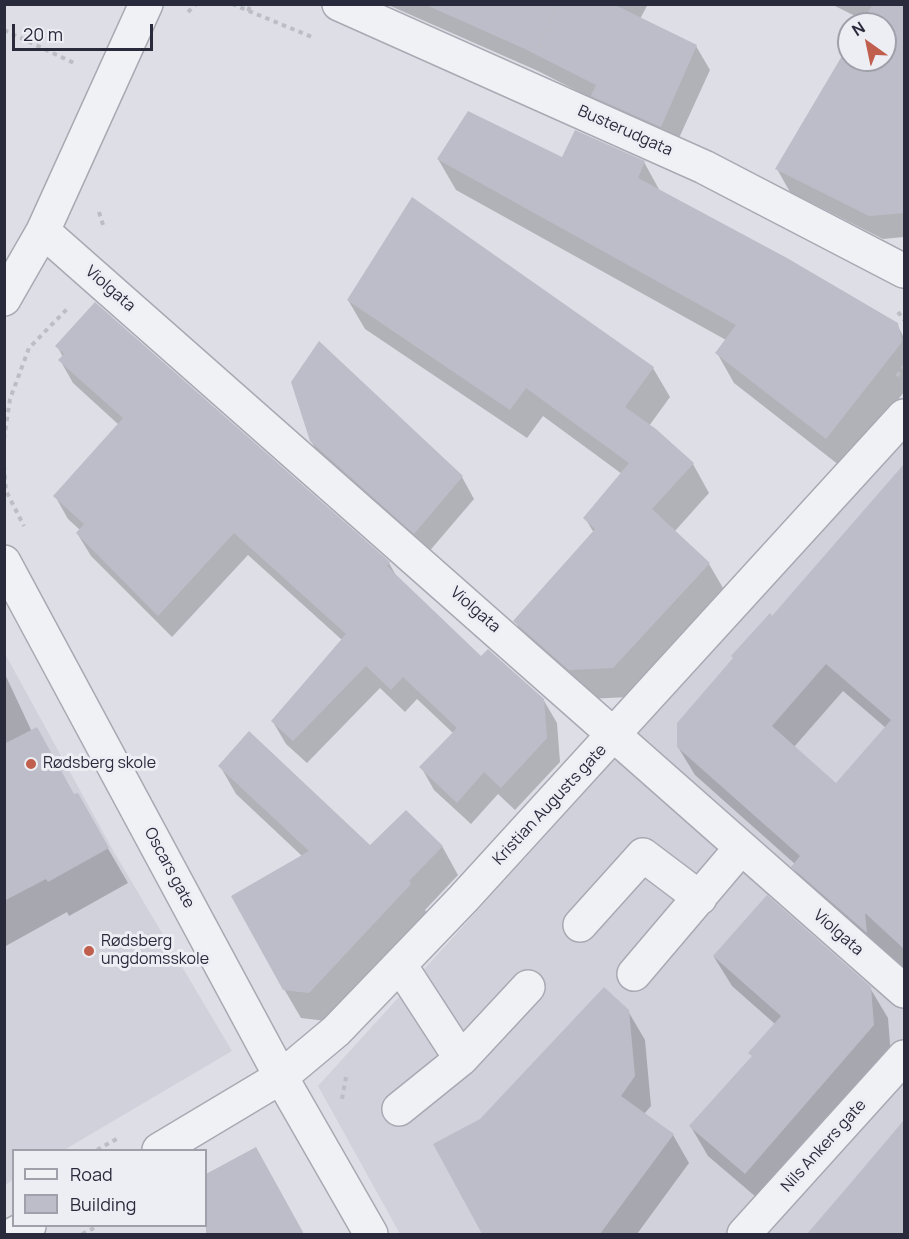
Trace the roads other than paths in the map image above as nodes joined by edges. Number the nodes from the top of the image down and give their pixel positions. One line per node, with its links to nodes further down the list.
1 (146, 4): 3 (street)
2 (339, 4): 4 (street, Busterudgata)
3 (44, 231): 5 (street); 8 (street, Violgata)
4 (904, 271)
5 (4, 299)
6 (904, 416): 8 (street, Kristian Augusts gate)
7 (4, 562): 18 (street, Oscars gate)
8 (615, 734): 9 (street, Violgata); 12 (street, Kristian Augusts gate)
9 (741, 848): 10 (street); 15 (street, Violgata)
10 (700, 898): 11 (street); 13 (street)
11 (580, 925)
12 (400, 965): 17 (street); 18 (street, Kristian Augusts gate)
13 (634, 974)
14 (528, 987): 17 (street)
15 (904, 991)
16 (904, 1057): 22 (street, Nils Ankers gate)
17 (461, 1059): 19 (street)
18 (281, 1077): 20 (street, Kristian Augusts gate); 21 (street, Oscars gate)
19 (399, 1109)
20 (161, 1149)
21 (371, 1234)
22 (744, 1234)

